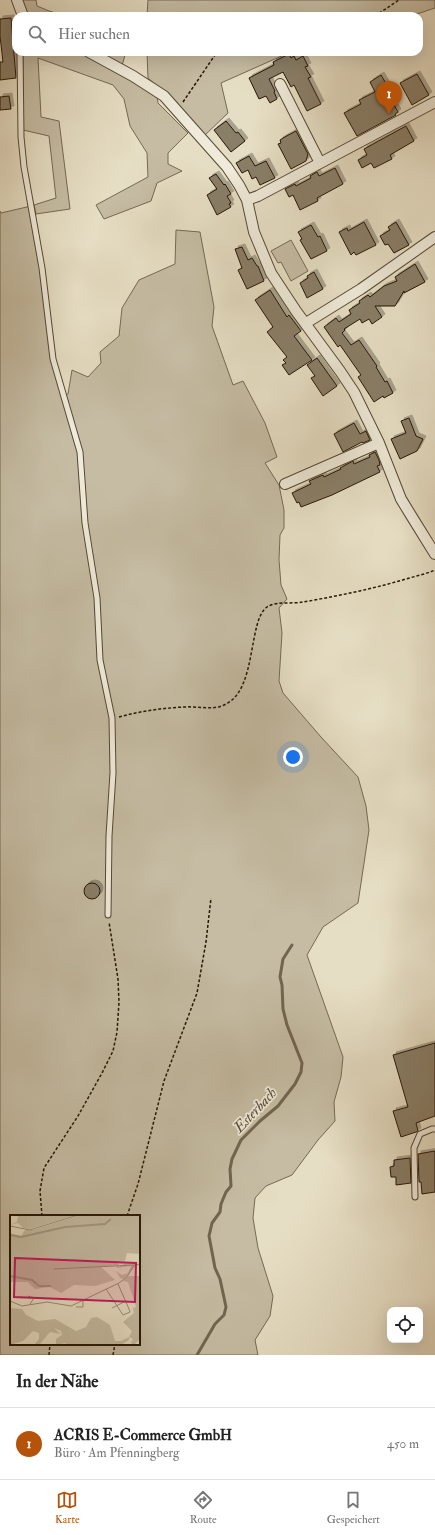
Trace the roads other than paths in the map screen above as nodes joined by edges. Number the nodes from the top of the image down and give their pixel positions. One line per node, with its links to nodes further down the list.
1 (16, 0): 2 (street)
2 (21, 12)
3 (20, 56): 14 (lane)
4 (96, 56): 8 (street)
5 (280, 84): 7 (street)
6 (435, 102): 7 (street)
7 (320, 163): 8 (street)
8 (247, 200): 10 (street)
9 (435, 237): 10 (street)
10 (306, 322): 11 (street)
11 (379, 443): 12 (street); 13 (street)
12 (285, 484)
13 (435, 554)
14 (108, 915)
15 (435, 1129): 16 (lane)
16 (415, 1197)

